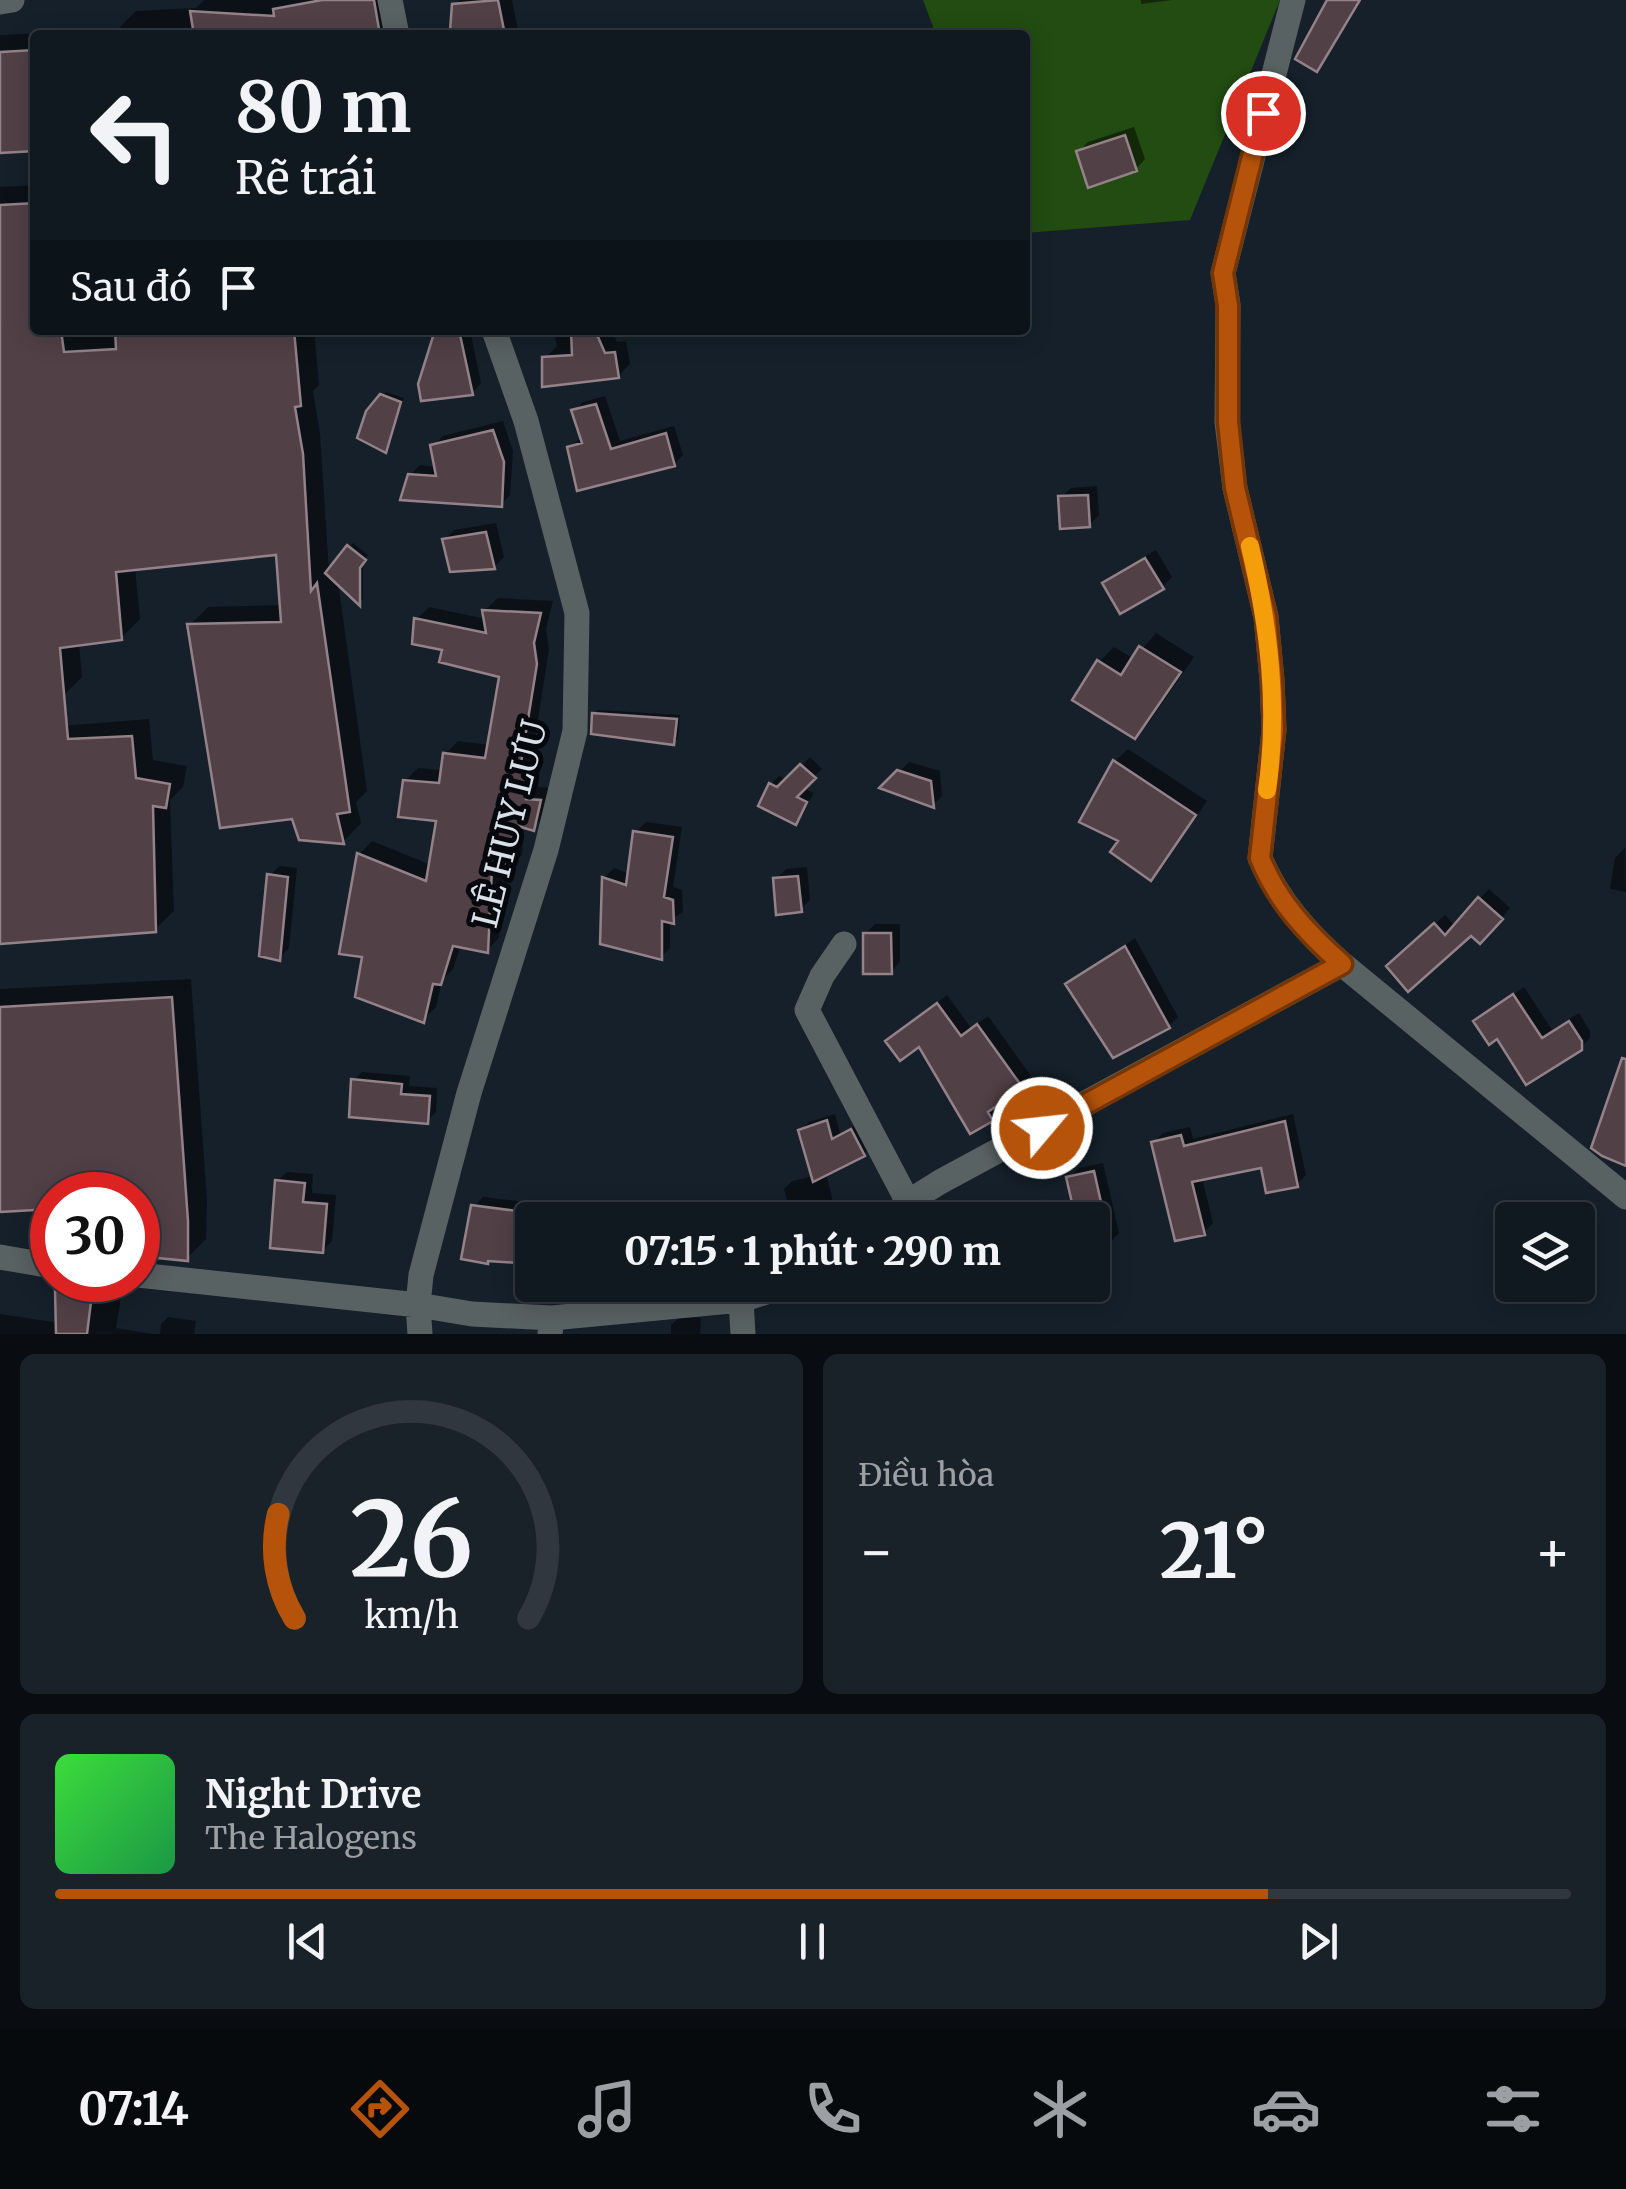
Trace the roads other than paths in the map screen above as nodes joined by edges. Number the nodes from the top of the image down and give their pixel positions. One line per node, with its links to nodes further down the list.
1 (12, 0): 4 (street)
2 (390, 0): 5 (street)
3 (1293, 0): 8 (street)
4 (0, 2)
5 (396, 30)
6 (496, 335): 17 (street, LÊ HUY LƯU)
7 (844, 944): 10 (street)
8 (1342, 964): 9 (street); 11 (street)
9 (1626, 1197)
10 (894, 1202)
11 (914, 1202)
12 (0, 1257): 13 (street)
13 (30, 1262)
14 (160, 1277): 17 (street)
15 (725, 1302): 18 (street)
16 (740, 1302): 20 (street)
17 (418, 1305): 18 (street); 19 (street, LÊ HUY LƯU)
18 (551, 1326)
19 (420, 1334)
20 (742, 1334)

